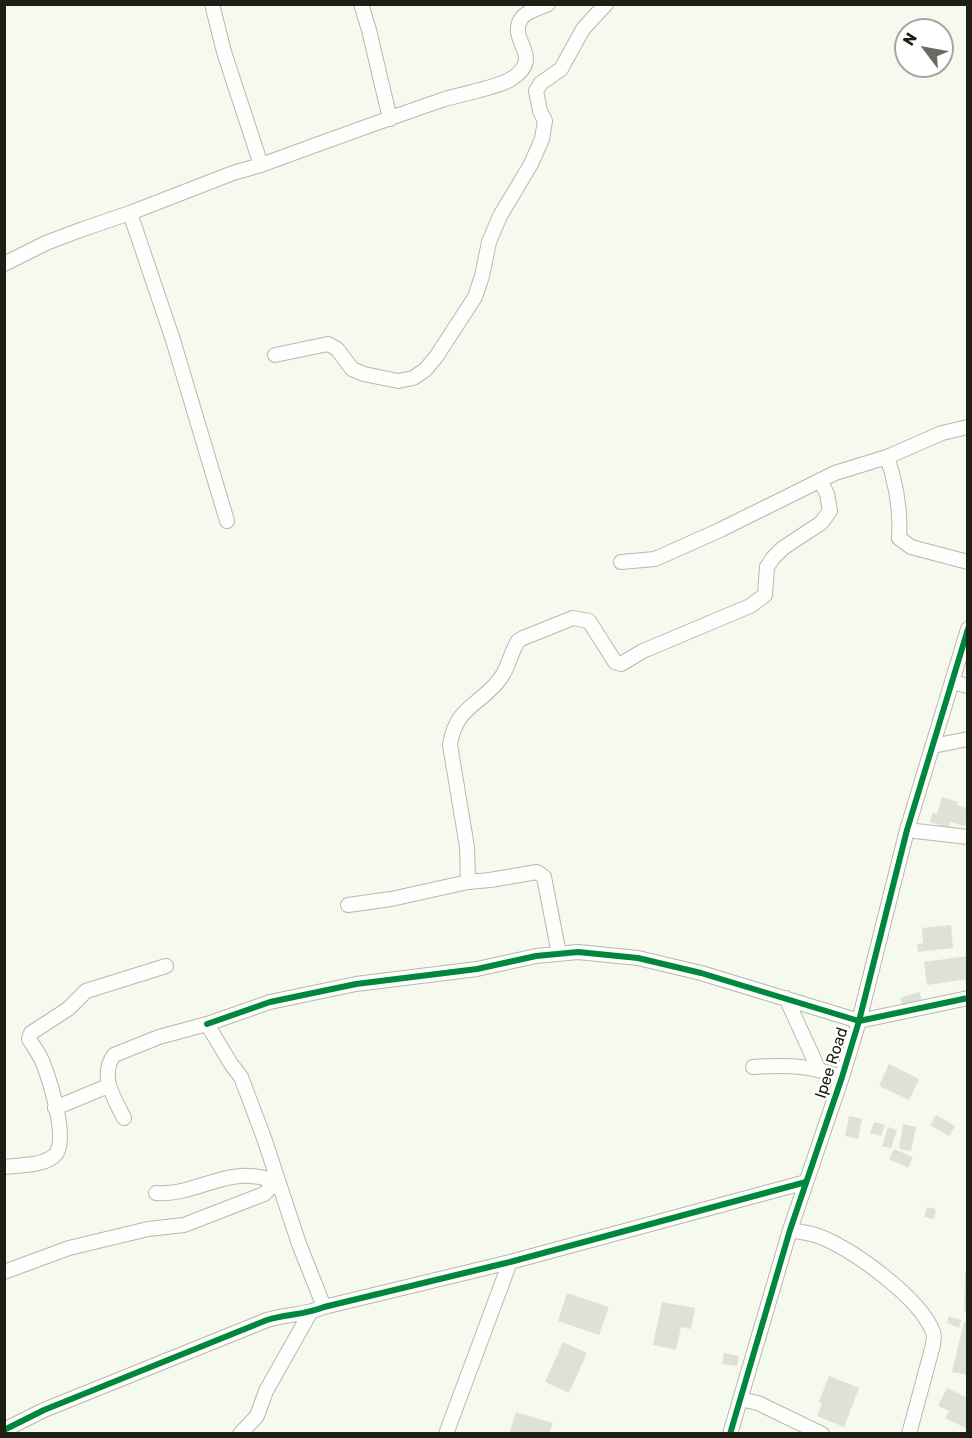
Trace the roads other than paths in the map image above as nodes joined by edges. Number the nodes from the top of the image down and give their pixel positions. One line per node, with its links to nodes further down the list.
1 (212, 4): 6 (street)
2 (361, 4): 5 (street)
3 (549, 4): 5 (street)
4 (606, 4): 9 (street)
5 (390, 119): 6 (street)
6 (261, 165): 7 (street)
7 (130, 213): 8 (street); 13 (street)
8 (4, 264)
9 (275, 355)
10 (968, 427): 11 (street)
11 (887, 457): 12 (street); 15 (street)
12 (820, 480): 14 (street); 23 (street)
13 (227, 521)
14 (621, 562)
15 (968, 562)
16 (968, 629): 17 (street, Ipee Road)
17 (952, 682): 18 (street); 20 (street, Ipee Road)
18 (968, 686)
19 (968, 739): 20 (street)
20 (933, 746): 21 (street, Ipee Road)
21 (907, 830): 22 (street); 29 (street, Ipee Road)
22 (968, 837)
23 (468, 882): 24 (street); 25 (street)
24 (348, 905)
25 (559, 954): 27 (street); 30 (street)
26 (166, 966): 35 (street)
27 (786, 998): 29 (street); 32 (street)
28 (968, 998): 29 (street)
29 (859, 1021): 33 (street, Ipee Road)
30 (207, 1024): 34 (street); 39 (street)
31 (753, 1067): 32 (street)
32 (818, 1068): 33 (street)
33 (842, 1077): 38 (street, Ipee Road)
34 (108, 1086): 35 (street); 36 (street)
35 (55, 1108): 37 (street)
36 (124, 1118)
37 (4, 1167)
38 (806, 1182): 41 (street, Ipee Road); 42 (street)
39 (275, 1184): 40 (street); 43 (street); 44 (street)
40 (156, 1193)
41 (790, 1230): 46 (street, Ipee Road); 52 (street)
42 (510, 1262): 44 (street); 49 (street)
43 (4, 1272)
44 (324, 1307): 45 (street)
45 (310, 1313): 47 (street); 48 (street)
46 (740, 1399): 50 (street, Ipee Road); 51 (street)
47 (4, 1430)
48 (240, 1434)
49 (446, 1434)
50 (730, 1434)
51 (822, 1434)
52 (909, 1434)

